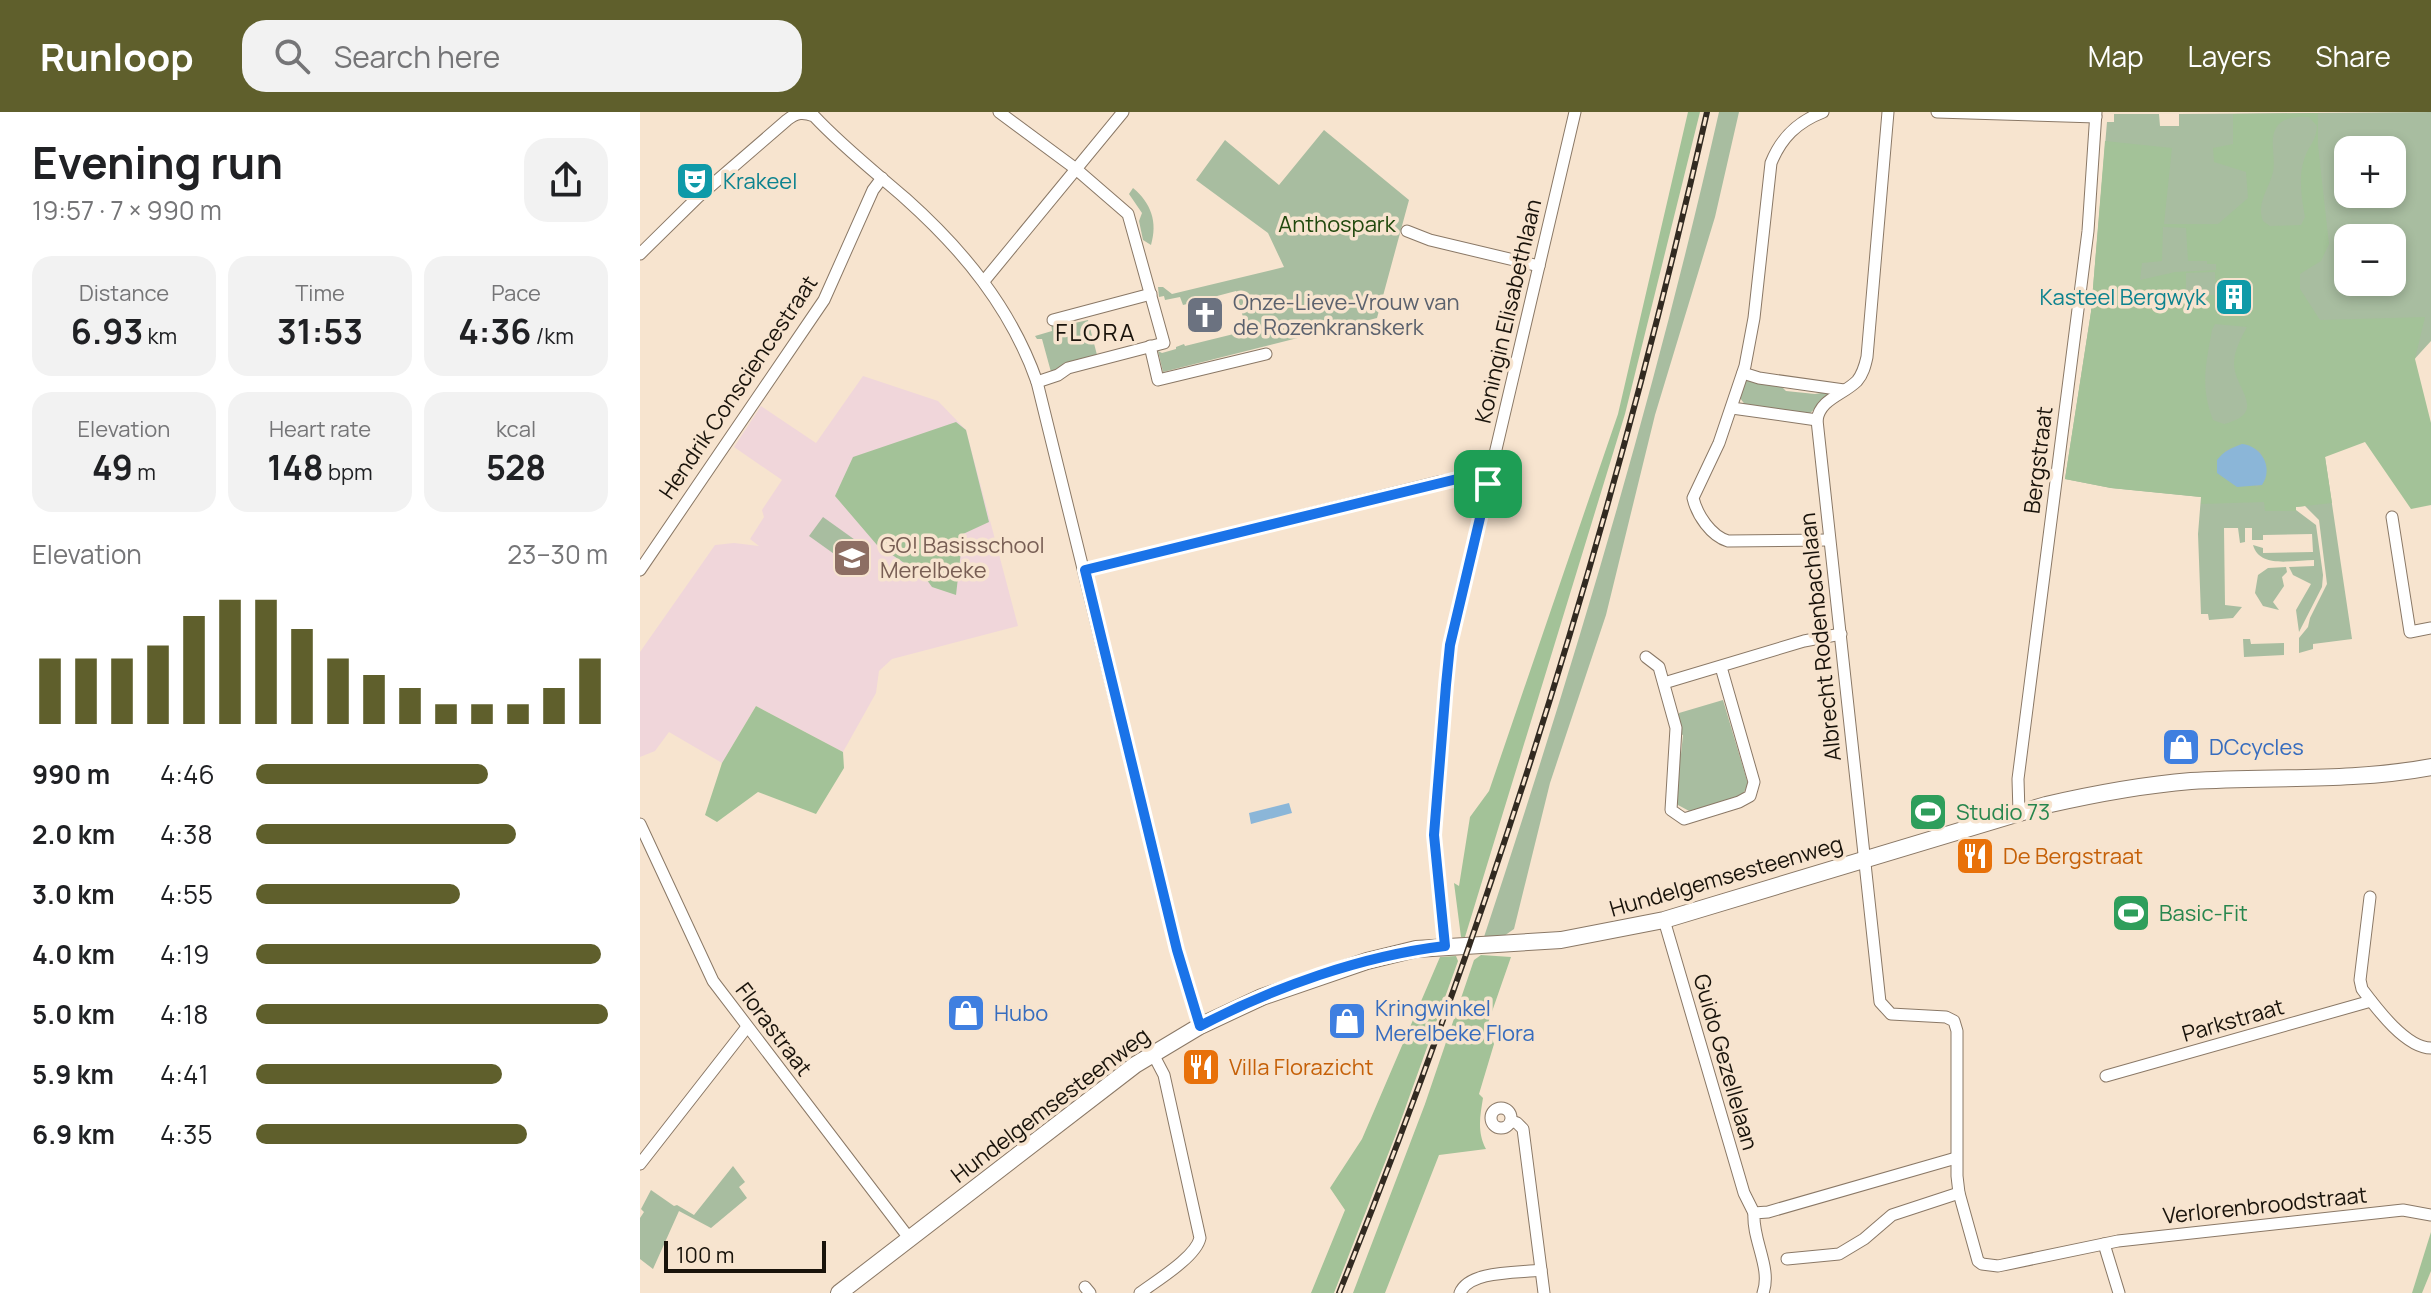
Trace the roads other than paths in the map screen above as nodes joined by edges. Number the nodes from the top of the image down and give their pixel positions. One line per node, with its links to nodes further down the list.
1 (999, 112): 9 (street)
2 (1123, 112): 9 (street)
3 (1575, 112): 13 (street, Koningin Elisabethlaan)
4 (1823, 112): 19 (street)
5 (1888, 112): 21 (street)
6 (1937, 112): 8 (street)
7 (815, 114): 10 (street); 12 (street)
8 (2096, 115): 35 (street, Bergstraat)
9 (1076, 169): 14 (street); 15 (street)
10 (882, 178): 14 (street); 27 (street, Hendrik Consciencestraat)
11 (1407, 231): 13 (street)
12 (640, 254)
13 (1539, 266): 24 (street, Koningin Elisabethlaan)
14 (984, 281): 20 (street)
15 (1150, 291): 16 (street); 17 (street)
16 (1053, 320)
17 (1150, 346): 18 (street); 20 (street)
18 (1266, 354)
19 (1743, 373): 21 (street); 22 (street)
20 (1037, 382): 28 (street)
21 (1844, 390): 23 (street)
22 (1732, 408): 23 (street); 26 (street)
23 (1818, 416): 26 (street, Albrecht Rodenbachlaan)
24 (1488, 484): 28 (street); 40 (street, Koningin Elisabethlaan)
25 (2392, 517): 29 (street)
26 (1829, 540): 30 (street, Albrecht Rodenbachlaan)
27 (640, 570)
28 (1085, 570): 42 (street)
29 (2431, 628)
30 (1841, 634): 32 (street); 37 (street, Albrecht Rodenbachlaan)
31 (1646, 657): 33 (street)
32 (1721, 667): 33 (street); 33 (street)
33 (1664, 683)
34 (2431, 767): 35 (main road, Hundelgemsesteenweg)
35 (2019, 813): 37 (main road, Hundelgemsesteenweg)
36 (640, 824): 43 (street, Florastraat)
37 (1863, 859): 39 (main road, Hundelgemsesteenweg); 48 (street, Verlorenbroodstraat)
38 (2370, 897): 41 (street)
39 (1664, 920): 40 (main road, Hundelgemsesteenweg); 51 (street, Guido Gezellelaan)
40 (1445, 946): 42 (main road, Hundelgemsesteenweg)
41 (2371, 1001): 44 (street); 46 (street, Parkstraat)
42 (1200, 1026): 45 (main road, Hundelgemsesteenweg)
43 (747, 1027): 49 (street); 53 (street, Florastraat)
44 (2431, 1048)
45 (1153, 1054): 53 (main road, Hundelgemsesteenweg); 58 (street)
46 (2106, 1076)
47 (1511, 1121): 56 (street)
48 (1956, 1158): 50 (street, Verlorenbroodstraat); 51 (street)
49 (640, 1164)
50 (1959, 1193): 54 (street, Verlorenbroodstraat); 55 (street)
51 (1754, 1213): 61 (street, Guido Gezellelaan)
52 (2431, 1215): 54 (street, Verlorenbroodstraat)
53 (909, 1238): 57 (main road, Hundelgemsesteenweg)
54 (2104, 1244): 62 (street)
55 (1787, 1259)
56 (1541, 1270): 59 (street); 60 (street)
57 (839, 1293)
58 (1140, 1293)
59 (1460, 1293)
60 (1544, 1293)
61 (1763, 1293)
62 (2119, 1293)

